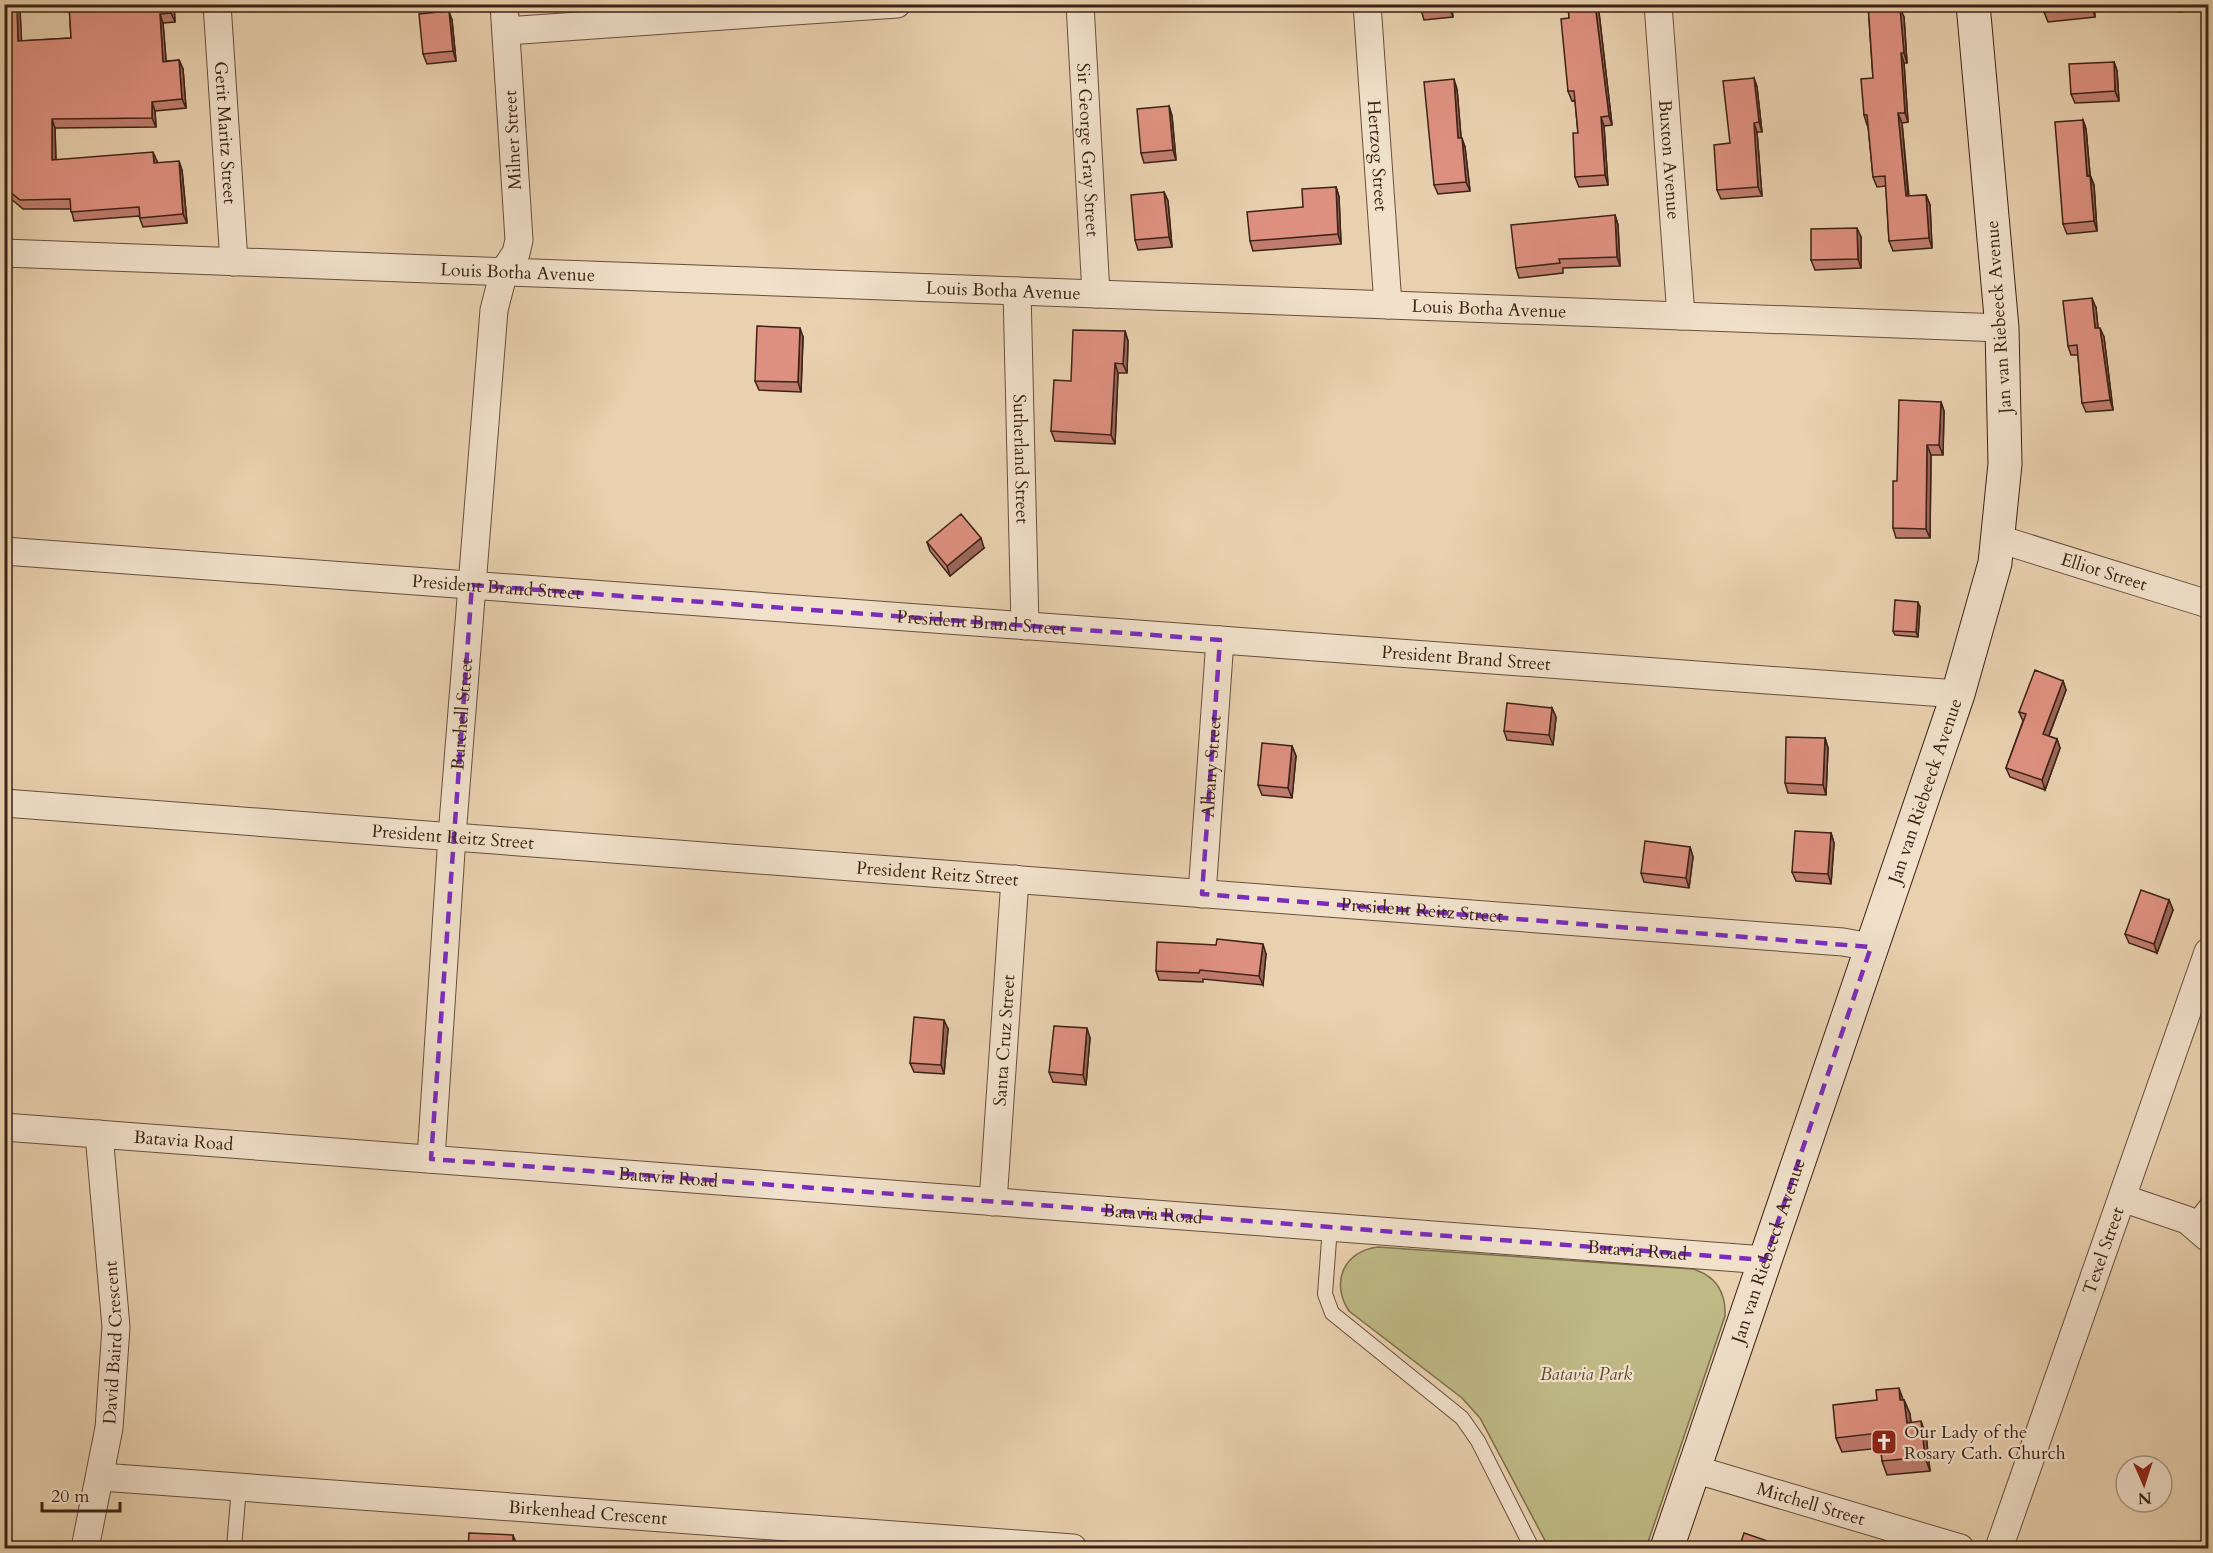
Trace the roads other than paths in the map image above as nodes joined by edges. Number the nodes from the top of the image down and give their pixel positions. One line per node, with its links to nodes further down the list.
1 (217, 4): 10 (street, Gerit Maritz Street)
2 (897, 4): 7 (street)
3 (1080, 4): 13 (street, Sir George Gray Street)
4 (1367, 4): 14 (street, Hertzog Street)
5 (1658, 4): 15 (street, Buxton Avenue)
6 (1973, 4): 16 (street, Jan van Riebeeck Avenue)
7 (797, 8): 8 (street)
8 (505, 18): 11 (street, Milner Street)
9 (4, 253): 10 (street, Louis Botha Avenue)
10 (234, 261): 11 (street, Louis Botha Avenue)
11 (504, 271): 12 (street, Louis Botha Avenue); 19 (street, Burchell Street)
12 (1017, 291): 13 (street, Louis Botha Avenue); 21 (street, Sutherland Street)
13 (1096, 294): 14 (street, Louis Botha Avenue)
14 (1388, 304): 15 (street, Louis Botha Avenue)
15 (1681, 316): 16 (street, Louis Botha Avenue)
16 (2002, 328): 17 (street, Jan van Riebeeck Avenue)
17 (1999, 539): 20 (street, Elliot Street); 23 (street, Jan van Riebeeck Avenue)
18 (4, 551): 19 (street, President Brand Street)
19 (472, 585): 21 (street, President Brand Street); 25 (street, Burchell Street)
20 (2208, 604)
21 (1025, 626): 22 (street, President Brand Street)
22 (1220, 640): 23 (street, President Brand Street); 27 (street, Albany Street)
23 (1958, 694): 28 (street, Jan van Riebeeck Avenue)
24 (4, 802): 25 (street, President Reitz Street)
25 (452, 836): 26 (street, President Reitz Street); 32 (street, Burchell Street)
26 (1015, 879): 27 (street, President Reitz Street); 34 (street, Santa Cruz Street)
27 (1202, 894): 28 (street, President Reitz Street)
28 (1871, 947): 37 (street, Jan van Riebeeck Avenue)
29 (2208, 952): 33 (street, Texel Street)
30 (4, 1127): 31 (street, Batavia Road)
31 (99, 1134): 32 (street, Batavia Road); 39 (street, David Baird Crescent)
32 (431, 1160): 34 (street, Batavia Road)
33 (2122, 1198): 35 (street); 47 (street, Texel Street)
34 (993, 1202): 36 (street, Batavia Road)
35 (2203, 1222)
36 (1330, 1227): 37 (street, Batavia Road); 44 (lane)
37 (1765, 1260): 38 (street, Jan van Riebeeck Avenue)
38 (1694, 1469): 45 (street, Jan van Riebeeck Avenue); 46 (street, Mitchell Street)
39 (101, 1477): 40 (street, Birkenhead Crescent); 41 (street, David Baird Crescent)
40 (239, 1487): 42 (lane); 43 (street, Birkenhead Crescent)
41 (85, 1548)
42 (234, 1548)
43 (1072, 1548)
44 (1532, 1548)
45 (1667, 1548)
46 (1960, 1548)
47 (1999, 1548)

